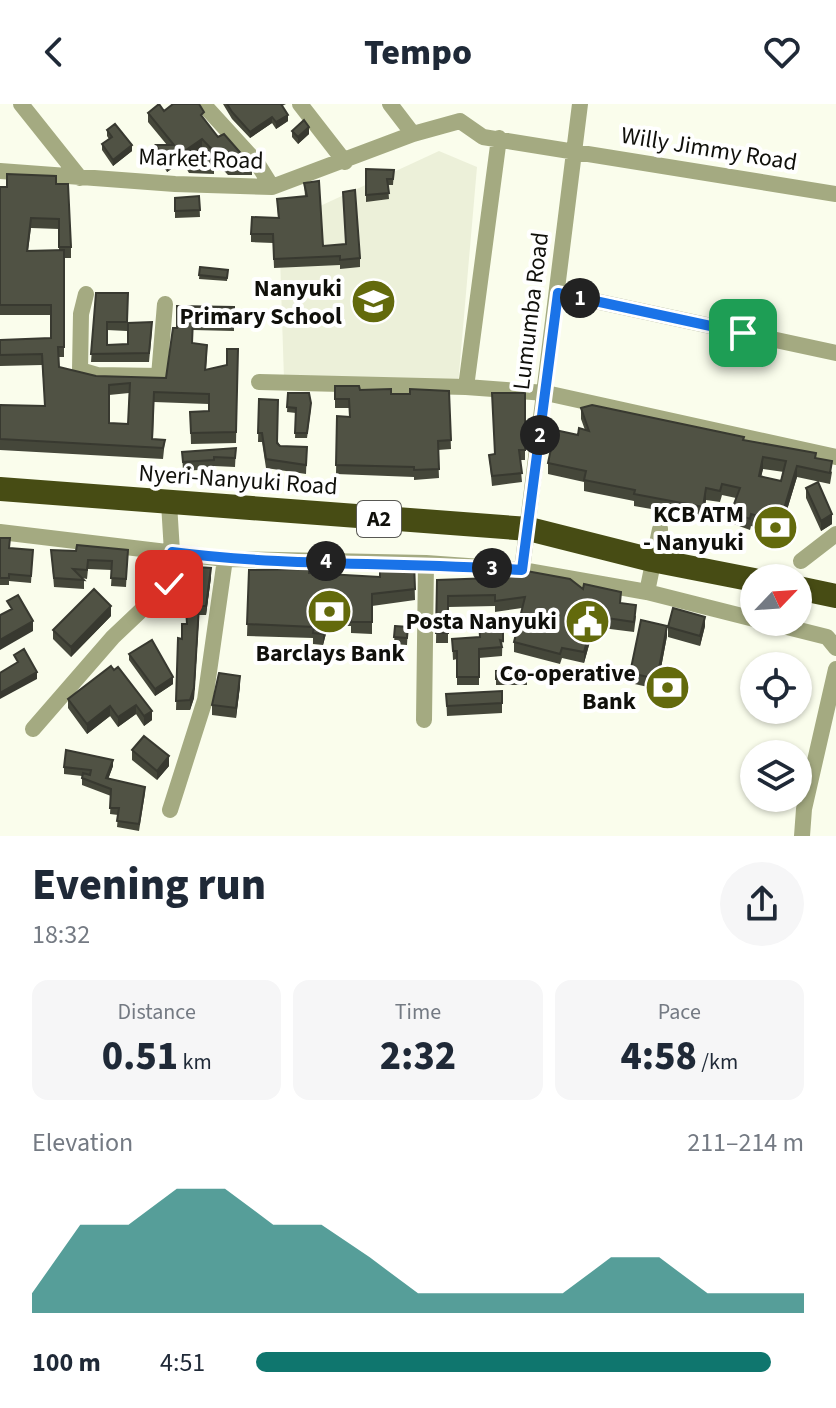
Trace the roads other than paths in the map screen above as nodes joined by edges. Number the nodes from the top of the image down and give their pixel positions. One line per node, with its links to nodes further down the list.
1 (21, 104): 12 (street)
2 (300, 104): 10 (street)
3 (390, 104): 7 (street)
4 (580, 104): 9 (street, Lumumba Road)
5 (205, 106): 13 (street)
6 (459, 112): 7 (street, Market Road); 8 (street, Market Road)
7 (413, 134): 10 (street, Market Road)
8 (499, 138): 9 (street, Market Road); 20 (street)
9 (575, 151): 14 (street, Willy Jimmy Road); 15 (street, Lumumba Road)
10 (345, 162): 13 (street, Market Road)
11 (0, 171): 12 (street, Market Road)
12 (80, 178): 13 (street, Market Road)
13 (272, 187)
14 (836, 194)
15 (558, 293): 18 (street); 21 (street, Lumumba Road)
16 (86, 294): 17 (street)
17 (165, 304)
18 (836, 353)
19 (259, 382): 20 (street)
20 (466, 387): 21 (street)
21 (546, 393): 22 (street); 25 (street, Lumumba Road)
22 (836, 457)
23 (0, 489): 24 (highway, Nyeri-Nanyuki Road / A2)
24 (169, 503): 25 (highway, Nyeri-Nanyuki Road / A2); 29 (street)
25 (529, 529): 31 (highway, Nyeri-Nanyuki Road / A2); 34 (street, Lumumba Road)
26 (660, 529): 31 (street)
27 (0, 532): 29 (street)
28 (836, 534): 32 (street)
29 (172, 552): 30 (street); 44 (street)
30 (225, 559): 33 (street); 45 (street)
31 (652, 560): 35 (highway, Nyeri-Nanyuki Road / A2); 37 (street)
32 (801, 561)
33 (426, 563): 34 (street); 43 (street)
34 (522, 570): 37 (street)
35 (740, 577)
36 (812, 591): 38 (highway)
37 (647, 592): 39 (street)
38 (836, 596)
39 (740, 615)
40 (812, 633): 41 (street)
41 (836, 648)
42 (836, 669): 46 (street)
43 (424, 720)
44 (33, 729)
45 (170, 810)
46 (802, 836)

